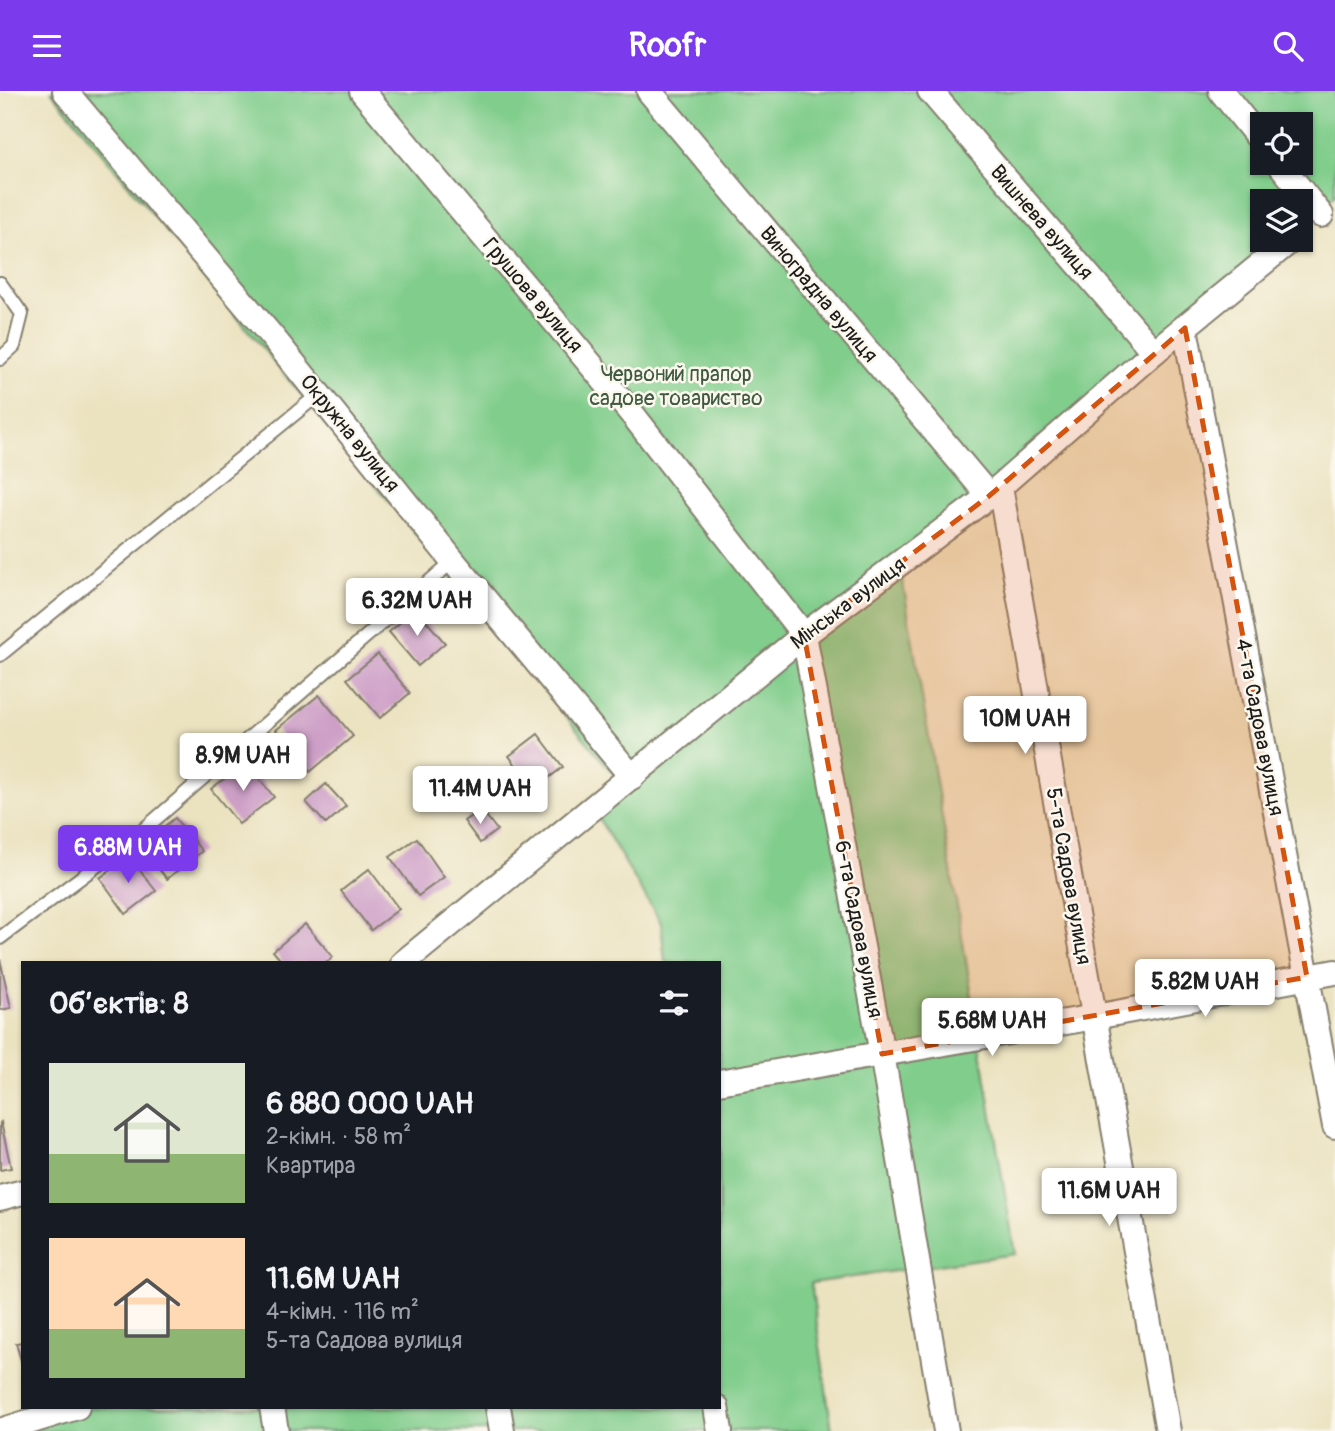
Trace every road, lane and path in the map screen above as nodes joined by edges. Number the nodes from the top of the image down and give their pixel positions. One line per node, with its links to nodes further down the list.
1 (65, 91): 15 (street, Окружна вулиця)
2 (362, 91): 18 (street, Грушова вулиця)
3 (649, 91): 16 (street, Виноградна вулиця)
4 (930, 91): 13 (street, Вишнева вулиця)
5 (1221, 91): 6 (street)
6 (1250, 127)
7 (1292, 175): 8 (street)
8 (1328, 209): 9 (street)
9 (1313, 221)
10 (1277, 252): 12 (street, Мінська вулиця)
11 (0, 282): 14 (lane)
12 (1185, 328): 13 (street, Мінська вулиця); 24 (street, 4-та Садова вулиця)
13 (1154, 352): 16 (street, Мінська вулиця)
14 (0, 359)
15 (319, 394): 17 (street, Окружна вулиця); 19 (lane)
16 (994, 491): 18 (street, Мінська вулиця); 25 (street, 5-та Садова вулиця)
17 (453, 561): 20 (street, Окружна вулиця); 21 (lane)
18 (804, 635): 20 (street, Мінська вулиця); 26 (street, 6-та Садова вулиця)
19 (0, 655)
20 (632, 777): 22 (street, Мінська вулиця)
21 (0, 938)
22 (405, 961)
23 (1335, 972): 24 (street)
24 (1307, 977): 25 (street); 28 (street, 4-та Садова вулиця)
25 (1095, 1017): 26 (street); 40 (street, 5-та Садова вулиця)
26 (882, 1054): 27 (street); 39 (street, 6-та Садова вулиця)
27 (721, 1082)
28 (1335, 1126)
29 (21, 1193): 30 (street)
30 (0, 1198)
31 (272, 1409): 36 (street)
32 (498, 1409): 37 (street)
33 (716, 1409): 38 (street)
34 (63, 1417): 35 (street)
35 (0, 1431)
36 (275, 1431)
37 (502, 1431)
38 (720, 1431)
39 (946, 1431)
40 (1168, 1431)

